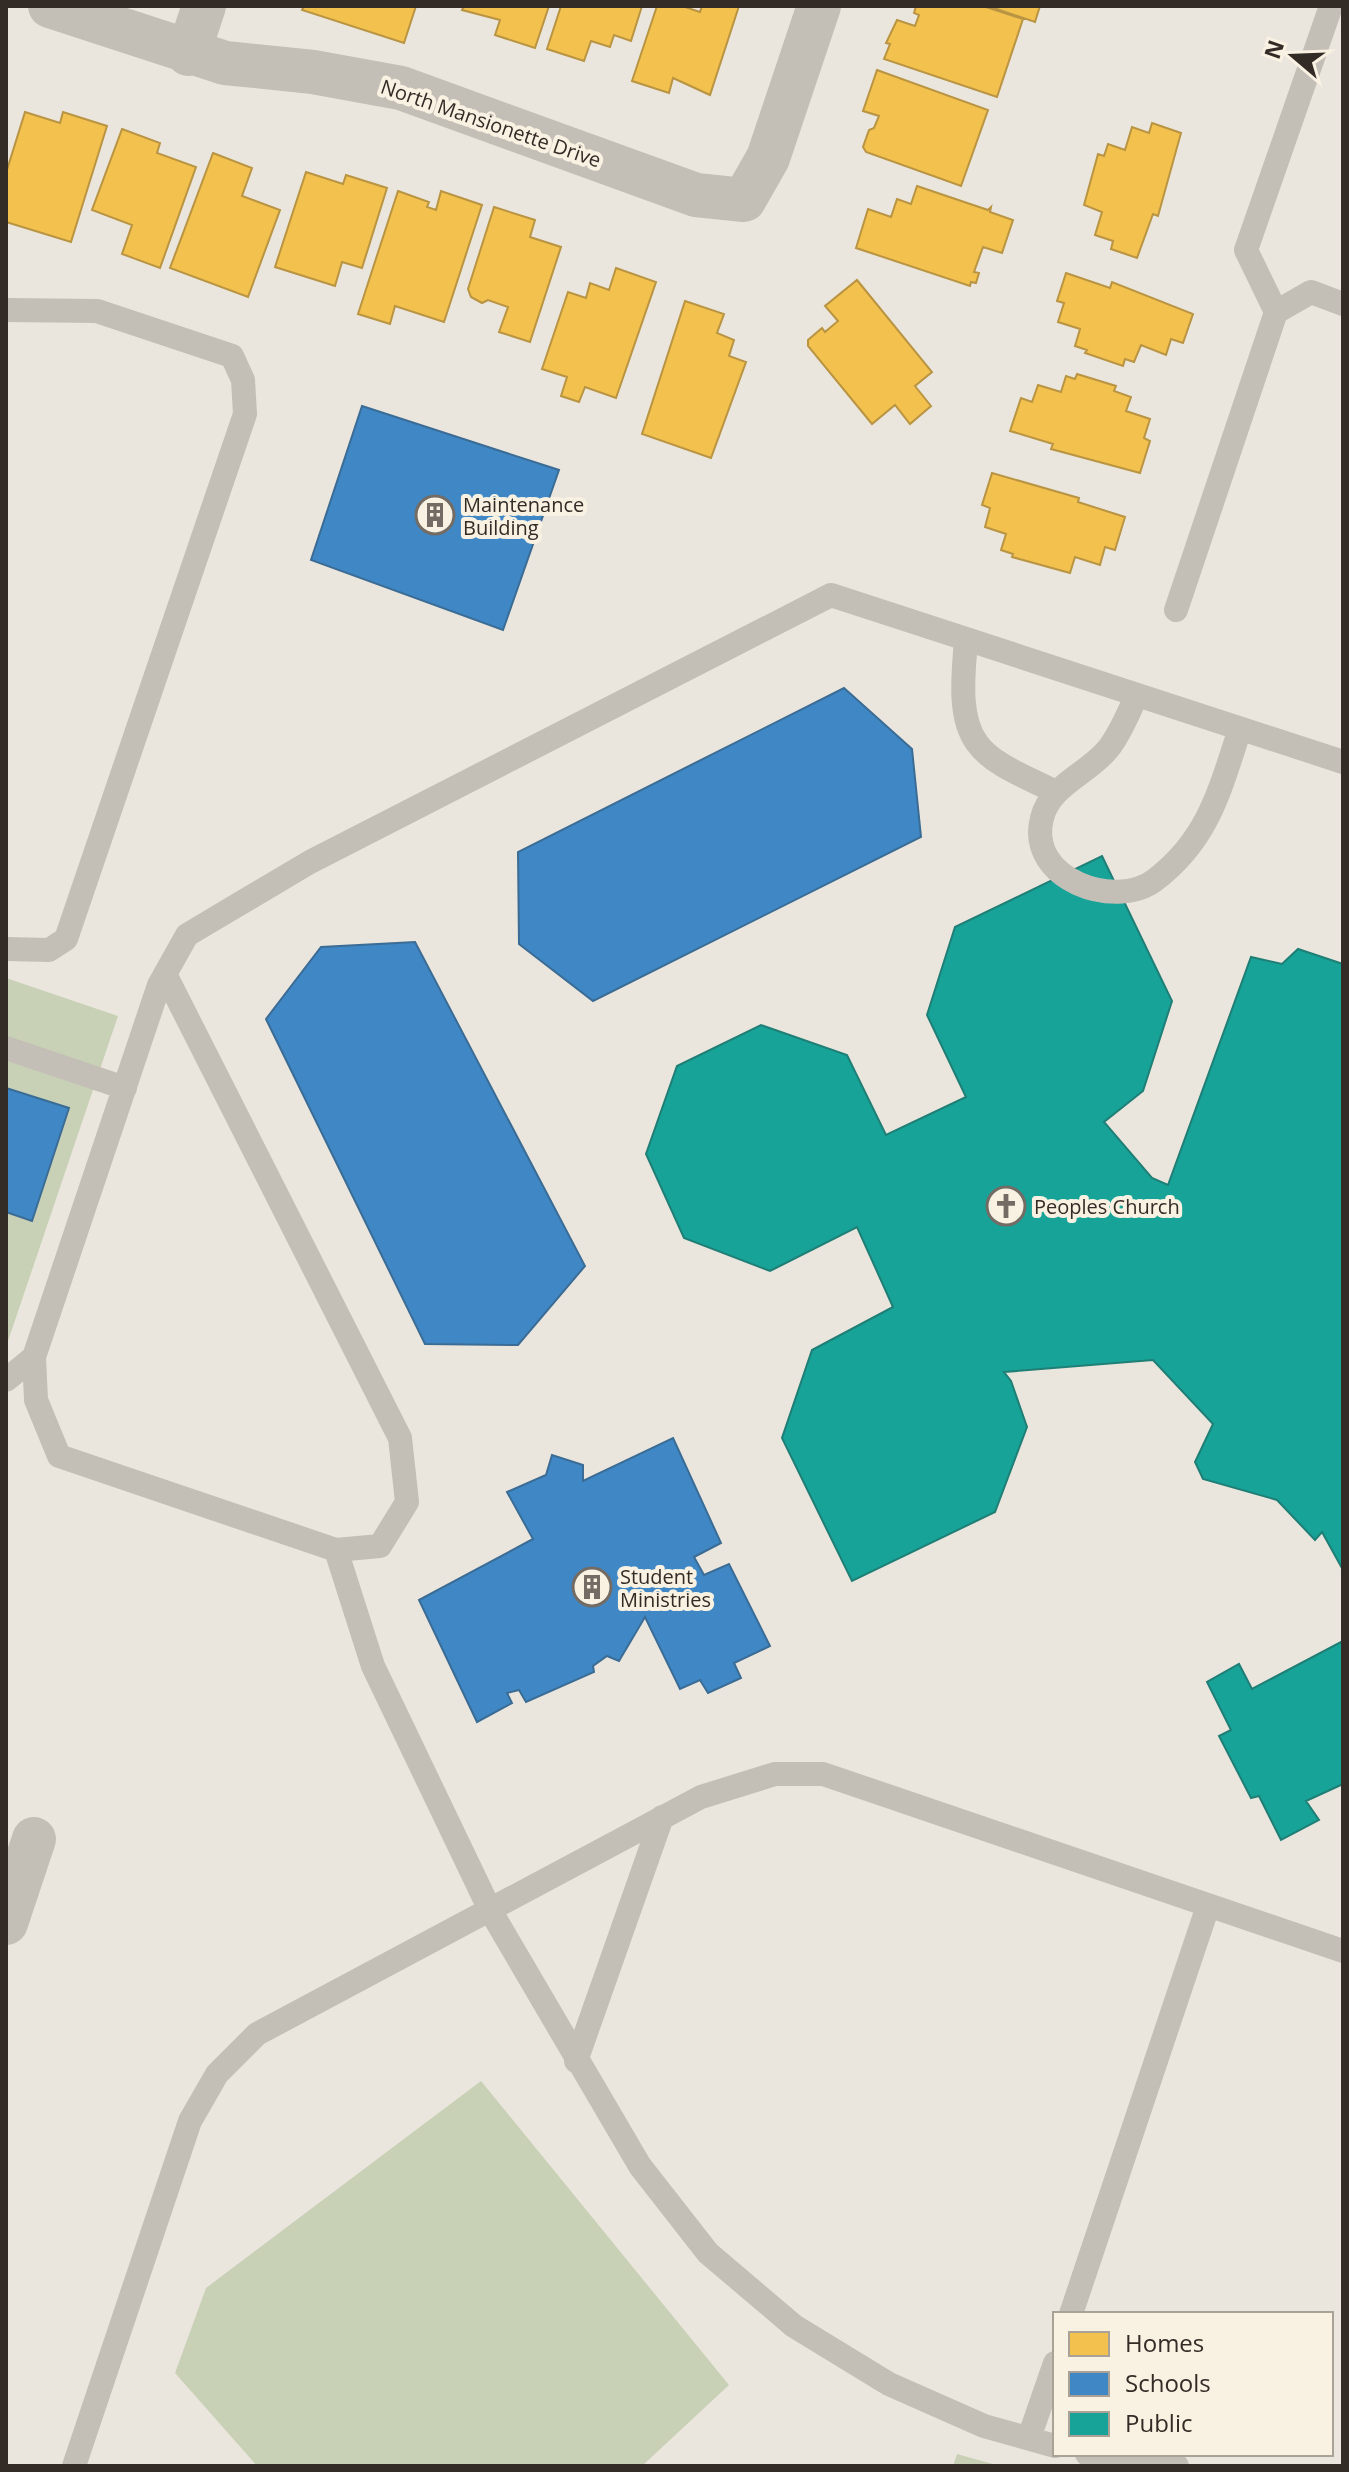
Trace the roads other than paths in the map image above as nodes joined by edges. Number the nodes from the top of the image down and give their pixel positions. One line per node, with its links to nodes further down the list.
1 (50, 6): 5 (street, North Mansionette Drive)
2 (204, 6): 5 (street)
3 (819, 6): 5 (street, North Mansionette Drive)
4 (1331, 6): 8 (lane)
5 (188, 54)
6 (1343, 304): 8 (lane)
7 (6, 310): 15 (lane)
8 (1276, 312): 9 (lane)
9 (1176, 610)
10 (966, 639): 11 (lane); 14 (lane); 16 (lane)
11 (1137, 695): 12 (lane); 14 (lane)
12 (1240, 729): 13 (lane); 14 (lane)
13 (1343, 762)
14 (1055, 792)
15 (6, 949)
16 (165, 974): 18 (lane); 21 (lane)
17 (6, 1048): 18 (lane)
18 (125, 1088): 19 (lane)
19 (34, 1357): 20 (lane); 21 (lane)
20 (6, 1380)
21 (336, 1550): 25 (lane)
22 (662, 1817): 24 (lane); 25 (lane); 28 (lane)
23 (34, 1839): 26 (street)
24 (1208, 1906): 27 (lane); 29 (lane)
25 (490, 1910): 28 (lane); 34 (lane)
26 (6, 1923)
27 (1343, 1951)
28 (576, 2061): 31 (lane)
29 (1072, 2312)
30 (1053, 2369): 31 (lane)
31 (1029, 2438): 32 (lane)
32 (1053, 2445)
33 (1102, 2456): 35 (lane)
34 (74, 2466)
35 (1177, 2466)

